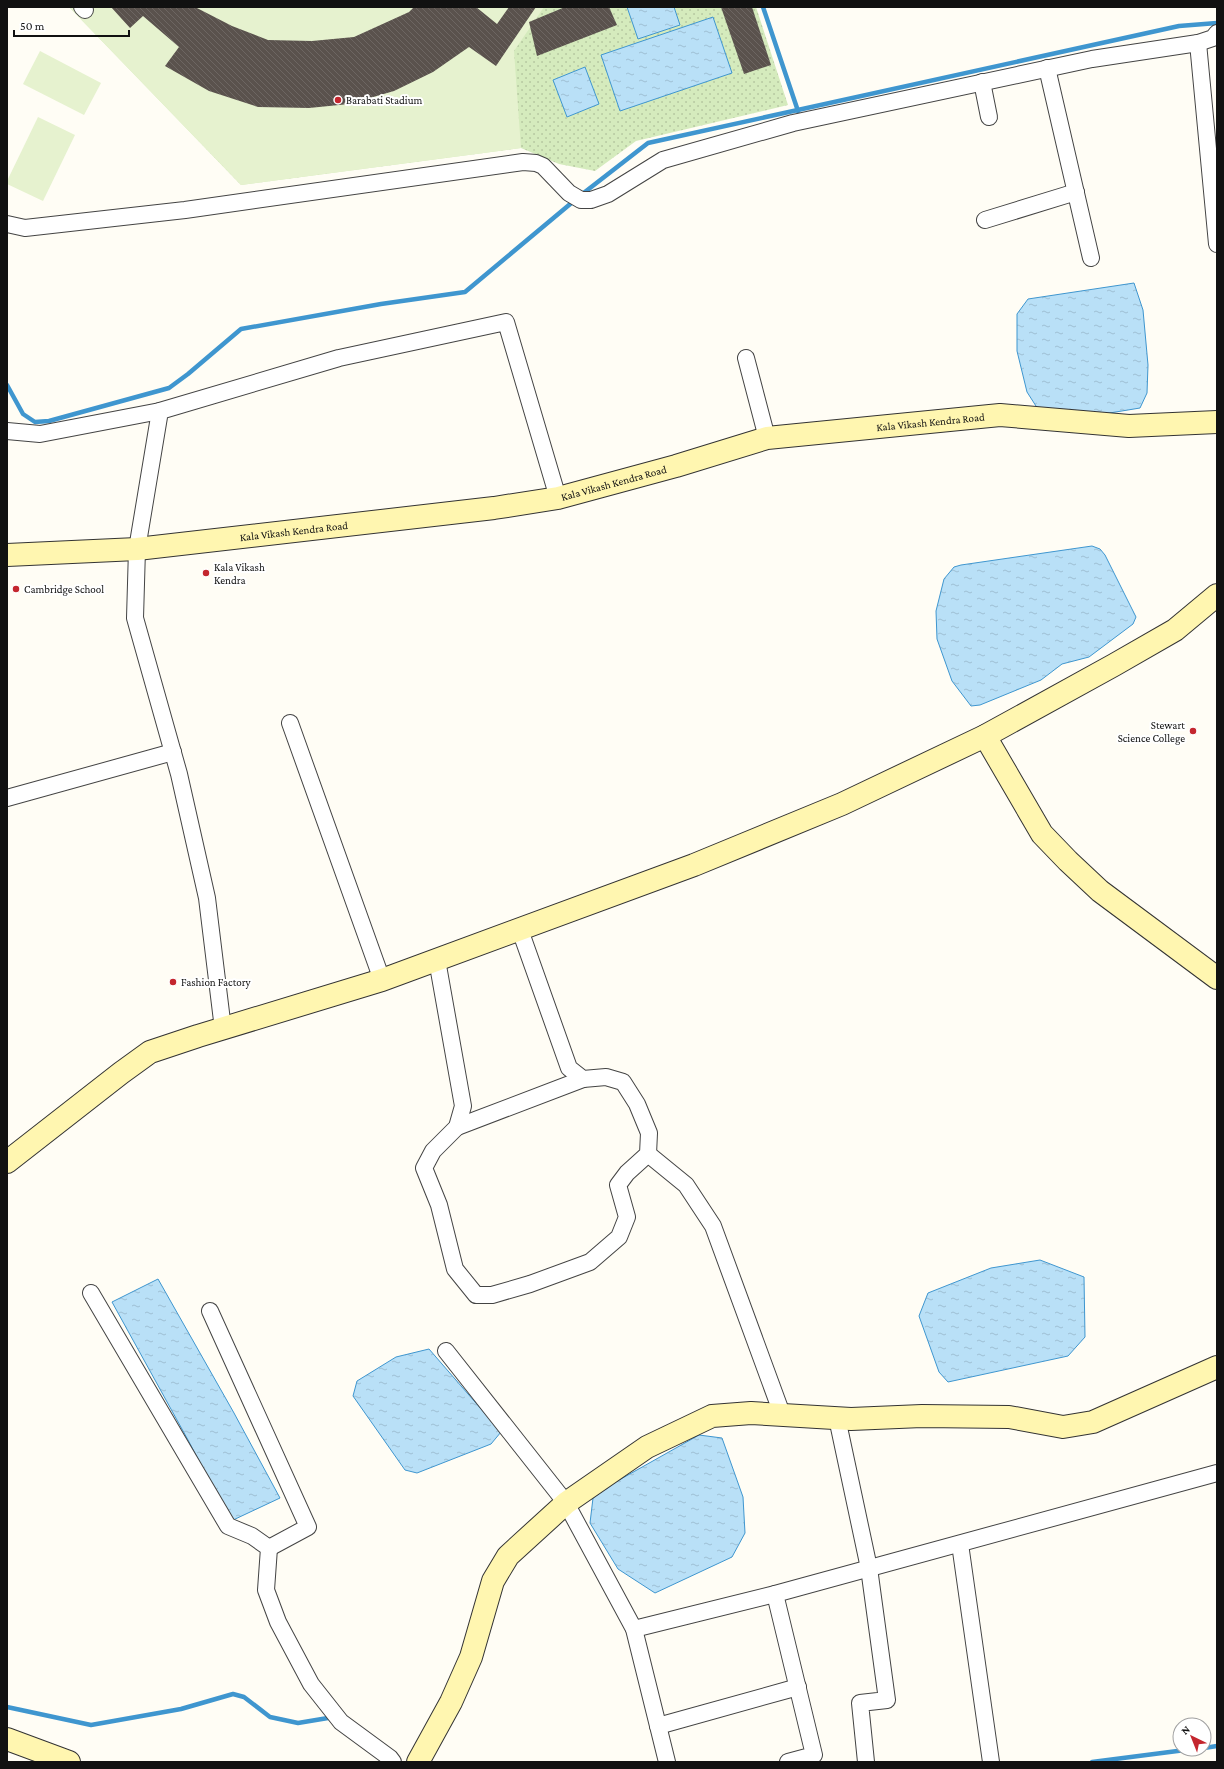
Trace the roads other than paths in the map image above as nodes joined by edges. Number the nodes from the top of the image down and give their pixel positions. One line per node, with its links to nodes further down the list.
1 (1217, 33): 2 (street)
2 (1198, 43): 3 (street); 9 (street)
3 (1048, 68): 4 (street); 6 (street)
4 (982, 82): 5 (street); 8 (street)
5 (989, 117)
6 (1076, 192): 7 (street); 10 (street)
7 (985, 220)
8 (7, 224)
9 (1217, 244)
10 (1091, 258)
11 (746, 358): 15 (street)
12 (160, 411): 14 (street); 16 (street); 17 (street)
13 (1217, 422): 15 (street, Kala Vikash Kendra Road)
14 (7, 431)
15 (767, 438): 16 (street, Kala Vikash Kendra Road)
16 (558, 498): 17 (street, Kala Vikash Kendra Road)
17 (137, 549): 18 (street, Kala Vikash Kendra Road); 22 (street)
18 (7, 555)
19 (1217, 595): 21 (street)
20 (290, 723): 27 (street)
21 (986, 736): 24 (street); 26 (street)
22 (173, 752): 23 (street); 28 (street)
23 (7, 798)
24 (520, 930): 25 (street); 29 (street)
25 (437, 960): 27 (street); 30 (street)
26 (1217, 978)
27 (382, 980): 28 (street)
28 (223, 1029): 32 (street)
29 (583, 1080): 30 (street); 31 (street)
30 (457, 1128): 31 (street)
31 (648, 1154): 37 (street)
32 (7, 1162)
33 (91, 1293): 42 (street)
34 (210, 1311): 42 (street)
35 (446, 1351): 40 (street)
36 (1217, 1367): 38 (street)
37 (782, 1414): 38 (street); 40 (street)
38 (837, 1418): 43 (street)
39 (1217, 1473): 41 (street)
40 (566, 1503): 45 (street); 51 (street)
41 (960, 1544): 43 (street); 55 (street)
42 (269, 1548): 50 (street)
43 (869, 1568): 44 (street); 54 (street)
44 (775, 1594): 45 (street); 46 (street)
45 (634, 1629): 47 (street)
46 (798, 1687): 47 (street); 53 (street)
47 (658, 1726): 52 (street)
48 (7, 1739): 49 (street)
49 (69, 1762)
50 (393, 1762)
51 (418, 1762)
52 (667, 1762)
53 (788, 1762)
54 (866, 1762)
55 (991, 1762)

